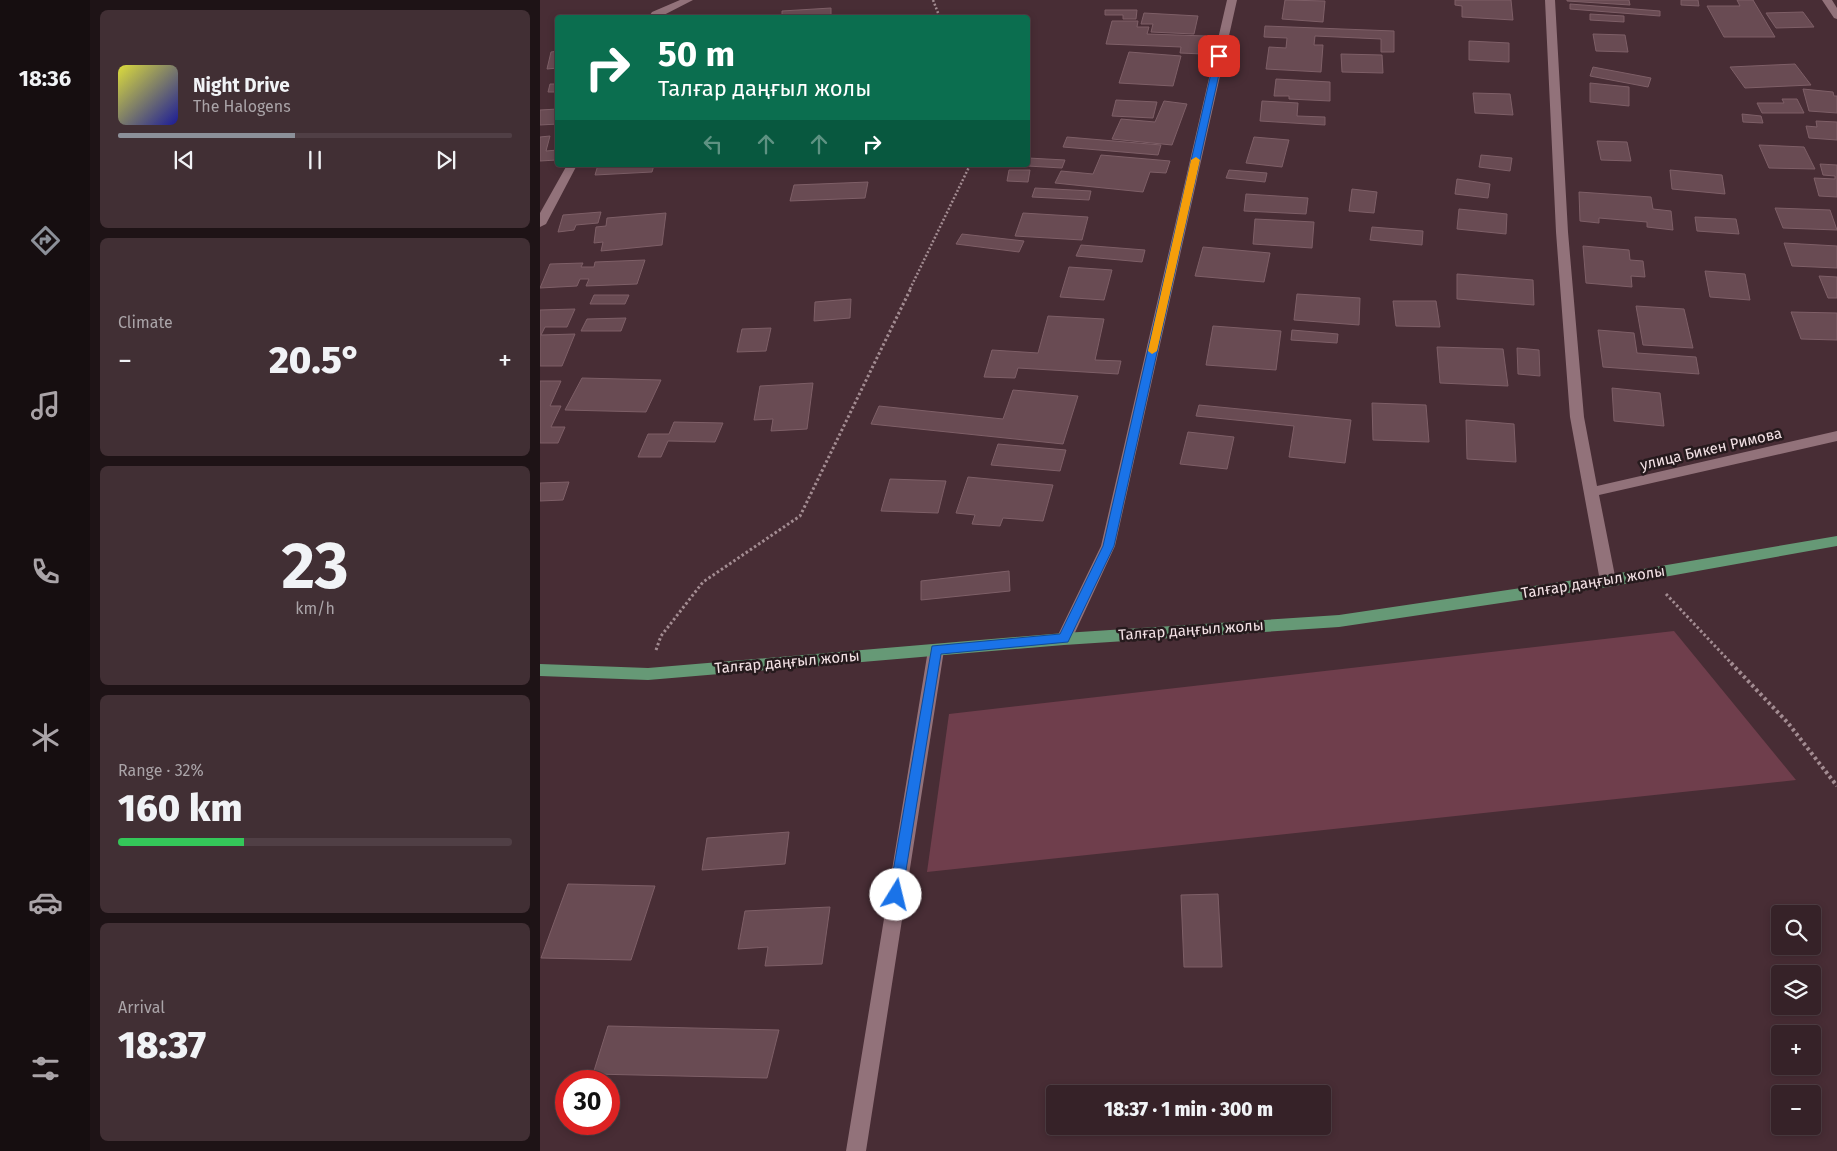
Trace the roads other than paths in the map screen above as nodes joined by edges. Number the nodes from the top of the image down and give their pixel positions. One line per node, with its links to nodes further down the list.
1 (688, 0): 5 (street)
2 (1232, 0): 13 (street)
3 (1550, 0): 10 (street)
4 (1827, 0): 6 (street)
5 (654, 15)
6 (1837, 16)
7 (571, 167): 8 (street)
8 (540, 224)
9 (1837, 436): 10 (street, улица Бикен Римова)
10 (1591, 492): 12 (street)
11 (1837, 541): 12 (main road, Талғар даңғыл жолы)
12 (1608, 581): 13 (main road, Талғар даңғыл жолы)
13 (1064, 638): 14 (main road, Талғар даңғыл жолы)
14 (936, 650): 15 (main road, Талғар даңғыл жолы); 16 (street)
15 (540, 670)
16 (856, 1151)

